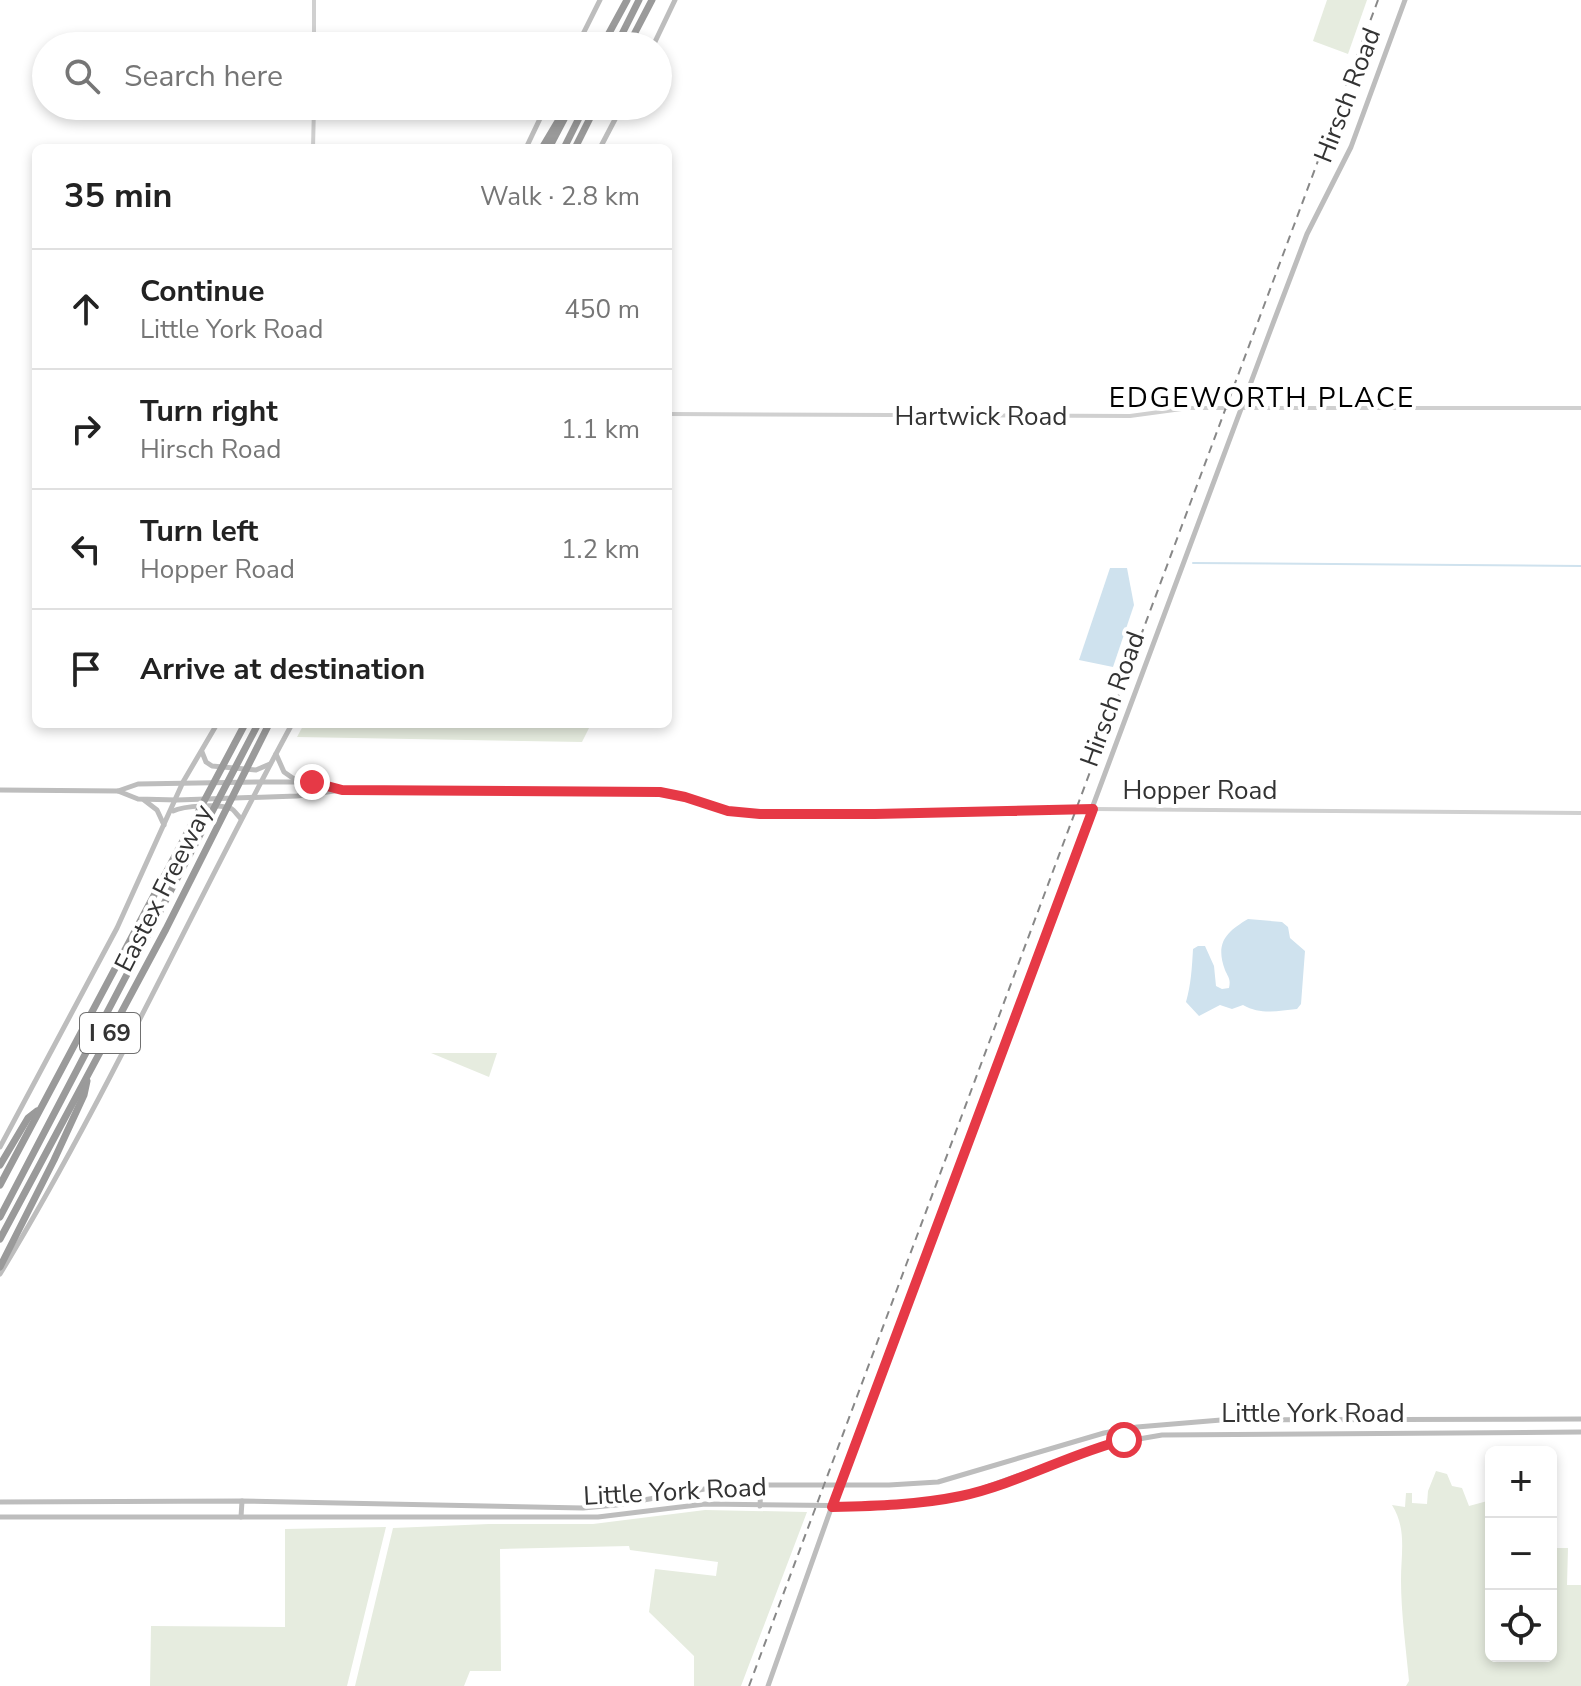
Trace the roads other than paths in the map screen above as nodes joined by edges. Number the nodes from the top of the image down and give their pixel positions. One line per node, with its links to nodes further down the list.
1 (314, 0): 8 (street)
2 (600, 0): 9 (main road)
3 (627, 0): 10 (highway)
4 (639, 0): 11 (highway)
5 (652, 0): 12 (highway)
6 (1405, 0): 28 (main road, Hirsch Road)
7 (673, 2): 13 (main road)
8 (314, 32)
9 (584, 32)
10 (610, 32)
11 (623, 32)
12 (635, 32)
13 (659, 32)
14 (314, 120): 21 (street)
15 (539, 120): 22 (main road)
16 (557, 120): 23 (highway)
17 (562, 120): 24 (highway)
18 (578, 120): 25 (highway)
19 (589, 120): 26 (highway)
20 (615, 120): 27 (main road)
21 (313, 144)
22 (528, 144)
23 (544, 144)
24 (551, 144)
25 (566, 144)
26 (578, 144)
27 (602, 144)
28 (1243, 407): 29 (street, Hartwick Road); 30 (street, Hartwick Road); 48 (main road, Hirsch Road)
29 (1581, 408)
30 (672, 414)
31 (215, 728): 36 (main road)
32 (243, 728): 54 (highway, Eastex Freeway / I 69)
33 (256, 728): 58 (highway, I 69)
34 (267, 728): 53 (highway, Eastex Freeway / I 69)
35 (290, 728): 37 (main road)
36 (202, 751): 38 (main road); 39 (main road)
37 (276, 754): 38 (main road); 41 (main road)
38 (271, 763): 40 (main road)
39 (183, 782): 40 (main road, Hopper Road); 44 (main road, Hopper Road); 47 (main road)
40 (261, 782): 41 (main road, Hopper Road); 45 (main road)
41 (298, 782): 43 (main road, Hopper Road)
42 (0, 790): 44 (main road, Hopper Road)
43 (342, 790): 45 (main road, Hopper Road); 48 (main road, Hopper Road)
44 (118, 791): 46 (main road, Hopper Road)
45 (253, 797): 47 (main road, Hopper Road); 51 (main road)
46 (143, 799): 47 (main road, Hopper Road); 52 (main road)
47 (177, 800): 50 (main road)
48 (1093, 809): 49 (street, Hopper Road); 73 (main road, Hirsch Road)
49 (1581, 813)
50 (168, 816): 51 (main road); 52 (main road)
51 (241, 820): 61 (main road)
52 (164, 825): 55 (main road)
53 (88, 1074): 59 (highway, Eastex Freeway / I 69); 60 (highway)
54 (41, 1107): 56 (highway); 57 (highway, Eastex Freeway / I 69)
55 (0, 1147)
56 (0, 1165)
57 (0, 1185)
58 (0, 1217)
59 (0, 1239)
60 (0, 1267)
61 (0, 1274)
62 (1581, 1419): 65 (main road, Little York Road)
63 (1244, 1420): 64 (main road, Little York Road); 66 (main road, Little York Road); 71 (main road)
64 (1415, 1420): 65 (main road, Little York Road); 68 (main road)
65 (1435, 1420): 69 (main road)
66 (1200, 1421): 70 (main road); 73 (main road, Little York Road)
67 (1581, 1432): 69 (main road, Little York Road)
68 (1415, 1433): 69 (main road, Little York Road); 71 (main road, Little York Road)
69 (1434, 1433)
70 (1200, 1434): 71 (main road, Little York Road); 77 (main road, Little York Road)
71 (1244, 1434)
72 (761, 1485): 73 (main road, Little York Road); 74 (main road, Little York Road); 76 (main road)
73 (839, 1486): 77 (main road, Hirsch Road)
74 (242, 1501): 75 (main road, Little York Road); 79 (main road)
75 (0, 1502)
76 (760, 1506): 77 (main road, Little York Road); 79 (main road, Little York Road)
77 (832, 1507): 80 (main road, Hirsch Road)
78 (0, 1517): 79 (main road, Little York Road)
79 (241, 1517)
80 (768, 1686)

